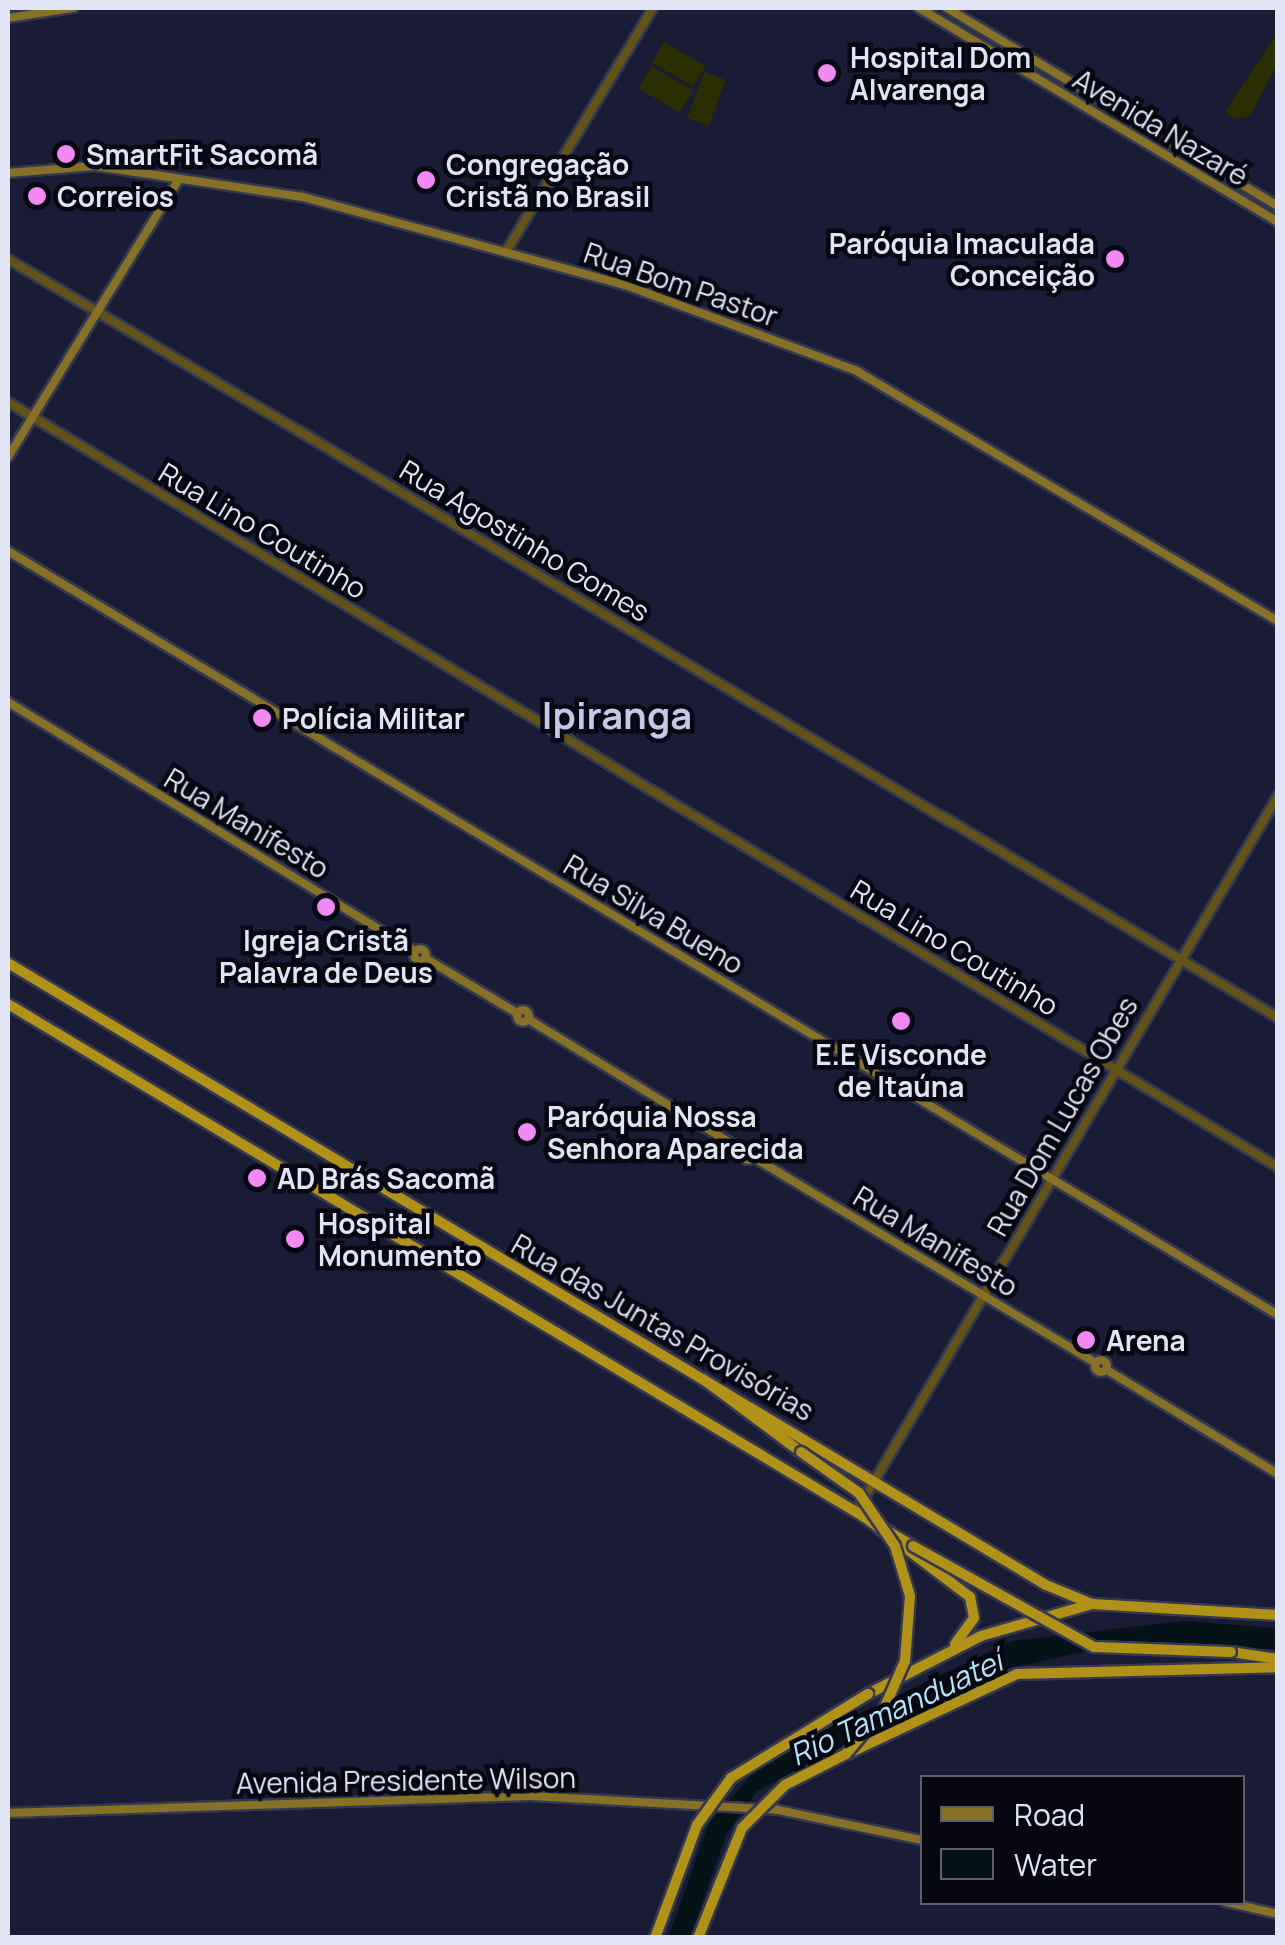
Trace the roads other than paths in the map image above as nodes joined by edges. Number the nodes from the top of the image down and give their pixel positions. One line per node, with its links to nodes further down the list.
1 (72, 8): 5 (main road)
2 (653, 8): 10 (street)
3 (920, 8): 9 (main road, Avenida Nazaré)
4 (947, 8): 8 (main road, Avenida Nazaré)
5 (8, 18)
6 (8, 173): 7 (main road, Rua Bom Pastor)
7 (179, 179): 10 (main road, Rua Bom Pastor); 12 (main road)
8 (1278, 206)
9 (1278, 222)
10 (507, 250): 17 (main road, Rua Bom Pastor)
11 (8, 259): 12 (street)
12 (96, 310): 14 (main road); 20 (street, Rua Agostinho Gomes)
13 (8, 402): 14 (street, Rua Lino Coutinho)
14 (32, 418): 15 (main road); 24 (street, Rua Lino Coutinho)
15 (8, 457)
16 (8, 551): 26 (main road, Rua Silva Bueno)
17 (1278, 621)
18 (8, 702): 27 (main road, Rua Manifesto)
19 (1278, 796): 20 (street, Rua Dom Lucas Obes)
20 (1180, 960): 23 (street); 24 (street, Rua Dom Lucas Obes)
21 (8, 963): 29 (highway, Rua das Juntas Provisórias)
22 (8, 1004): 32 (highway, Rua das Juntas Provisórias)
23 (1278, 1018)
24 (1116, 1071): 25 (street, Rua Lino Coutinho); 26 (street, Rua Dom Lucas Obes)
25 (1278, 1167)
26 (1052, 1179): 27 (street, Rua Dom Lucas Obes); 28 (main road, Rua Silva Bueno)
27 (984, 1295): 30 (main road, Rua Manifesto); 31 (street, Rua Dom Lucas Obes)
28 (1278, 1315)
29 (699, 1373): 31 (highway, Rua das Juntas Provisórias); 38 (highway, bridge)
30 (1278, 1474)
31 (873, 1483): 32 (street, Rua Dom Lucas Obes, bridge); 33 (highway, Rua das Juntas Provisórias)
32 (859, 1511): 35 (highway); 36 (highway, bridge)
33 (1092, 1604): 34 (highway); 35 (highway)
34 (1278, 1616)
35 (940, 1656): 43 (highway, bridge)
36 (1278, 1658)
37 (1278, 1667): 38 (highway)
38 (846, 1754): 44 (highway, bridge)
39 (8, 1814): 40 (main road, Avenida Presidente Wilson)
40 (920, 1840)
41 (1239, 1905): 42 (main road)
42 (1278, 1914)
43 (655, 1938)
44 (698, 1938)

